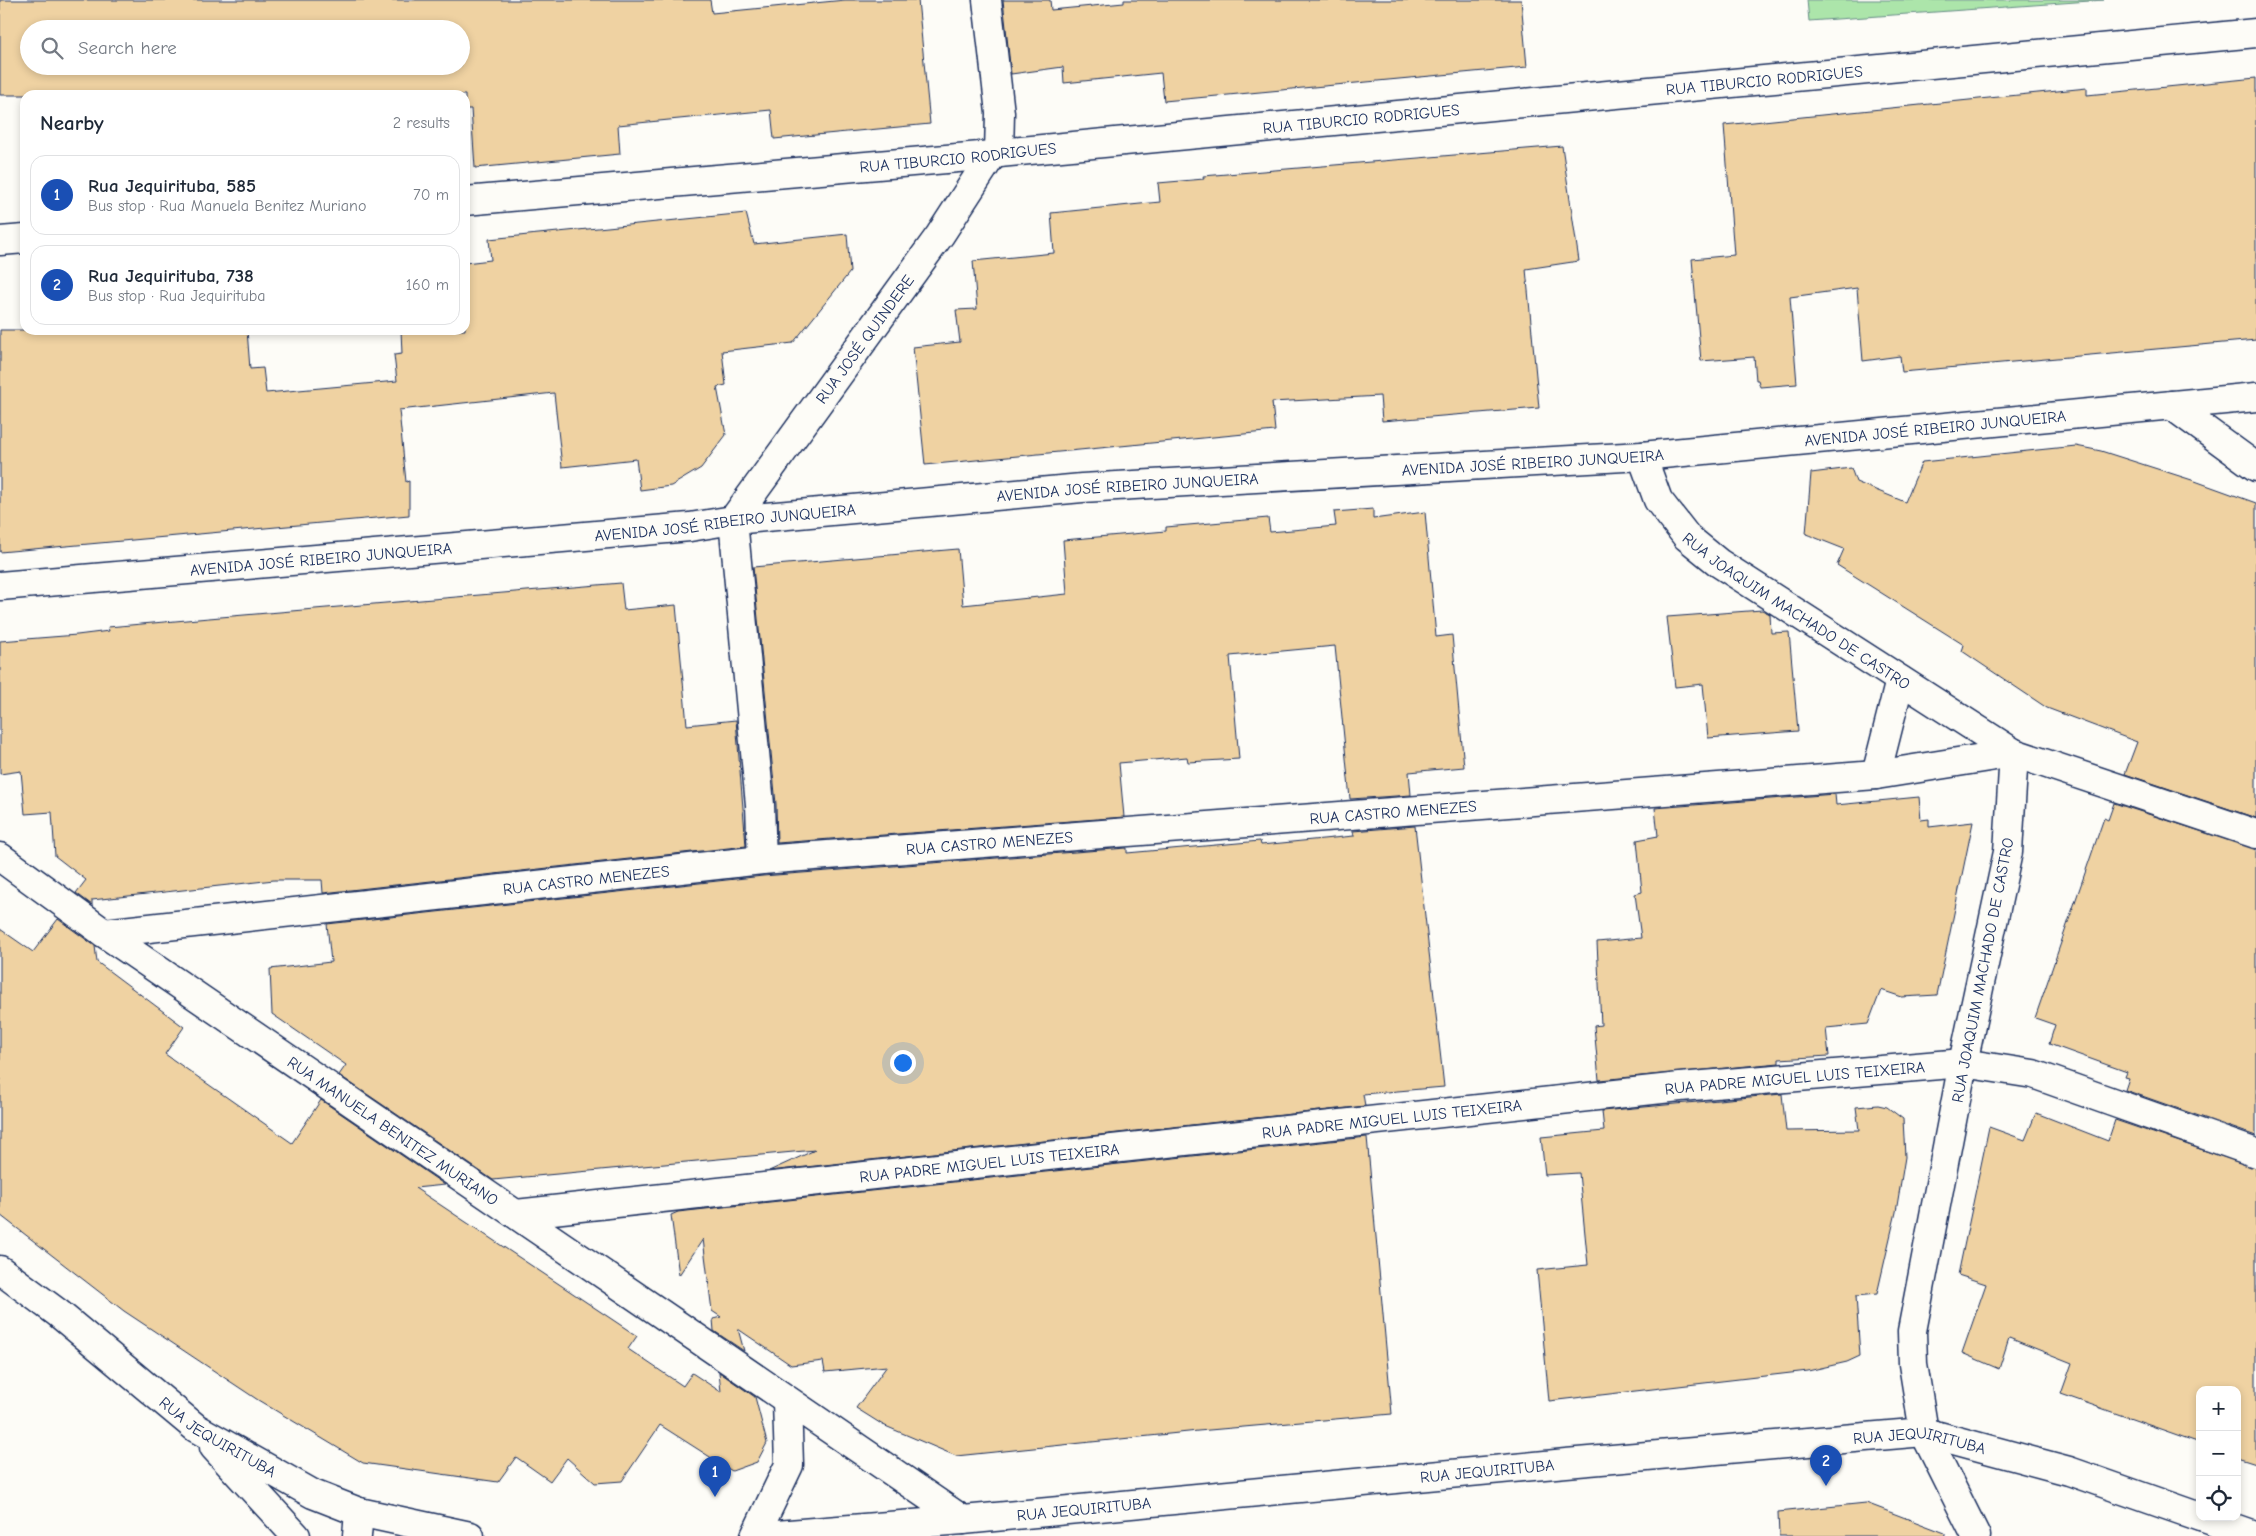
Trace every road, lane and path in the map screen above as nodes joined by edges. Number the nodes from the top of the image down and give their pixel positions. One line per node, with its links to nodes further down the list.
1 (987, 0): 3 (street)
2 (2256, 33): 3 (street, RUA TIBURCIO RODRIGUES)
3 (996, 154): 4 (street, RUA TIBURCIO RODRIGUES); 11 (street, RUA JOSÉ QUINDERE)
4 (470, 201)
5 (20, 239): 6 (street)
6 (0, 241)
7 (2256, 397): 8 (street, AVENIDA JOSÉ RIBEIRO JUNQUEIRA)
8 (2171, 405): 9 (street, AVENIDA JOSÉ RIBEIRO JUNQUEIRA); 10 (street)
9 (1642, 456): 11 (street, AVENIDA JOSÉ RIBEIRO JUNQUEIRA); 13 (street, RUA JOAQUIM MACHADO DE CASTRO)
10 (2256, 467)
11 (733, 520): 12 (street, AVENIDA JOSÉ RIBEIRO JUNQUEIRA); 18 (street)
12 (0, 586)
13 (1900, 680): 14 (street, RUA JOAQUIM MACHADO DE CASTRO); 15 (street)
14 (2014, 753): 15 (street, RUA CASTRO MENEZES); 16 (street); 20 (street, RUA JOAQUIM MACHADO DE CASTRO)
15 (1876, 775): 18 (street, RUA CASTRO MENEZES)
16 (2256, 834)
17 (0, 857): 19 (street, RUA MANUELA BENITEZ MURIANO)
18 (762, 860): 19 (street, RUA CASTRO MENEZES)
19 (104, 933): 22 (street, RUA MANUELA BENITEZ MURIANO)
20 (1963, 1063): 21 (street, RUA PADRE MIGUEL LUIS TEIXEIRA); 22 (street, RUA PADRE MIGUEL LUIS TEIXEIRA); 26 (street, RUA JOAQUIM MACHADO DE CASTRO)
21 (2256, 1153)
22 (516, 1214): 24 (street, RUA MANUELA BENITEZ MURIANO)
23 (0, 1270): 25 (street, RUA JEQUIRITUBA)
24 (787, 1401): 28 (street, RUA MANUELA BENITEZ MURIANO); 33 (street)
25 (196, 1428): 30 (street, RUA JEQUIRITUBA); 31 (street)
26 (1924, 1432): 27 (street, RUA JEQUIRITUBA); 28 (street, RUA JEQUIRITUBA); 35 (street, RUA JOAQUIM MACHADO DE CASTRO)
27 (2196, 1515)
28 (963, 1520): 34 (street, RUA JEQUIRITUBA)
29 (2212, 1521): 36 (street, RUA JEQUIRITUBA)
30 (358, 1524): 32 (street, RUA JEQUIRITUBA)
31 (296, 1536)
32 (470, 1536)
33 (755, 1536)
34 (764, 1536)
35 (1976, 1536)
36 (2255, 1536)

